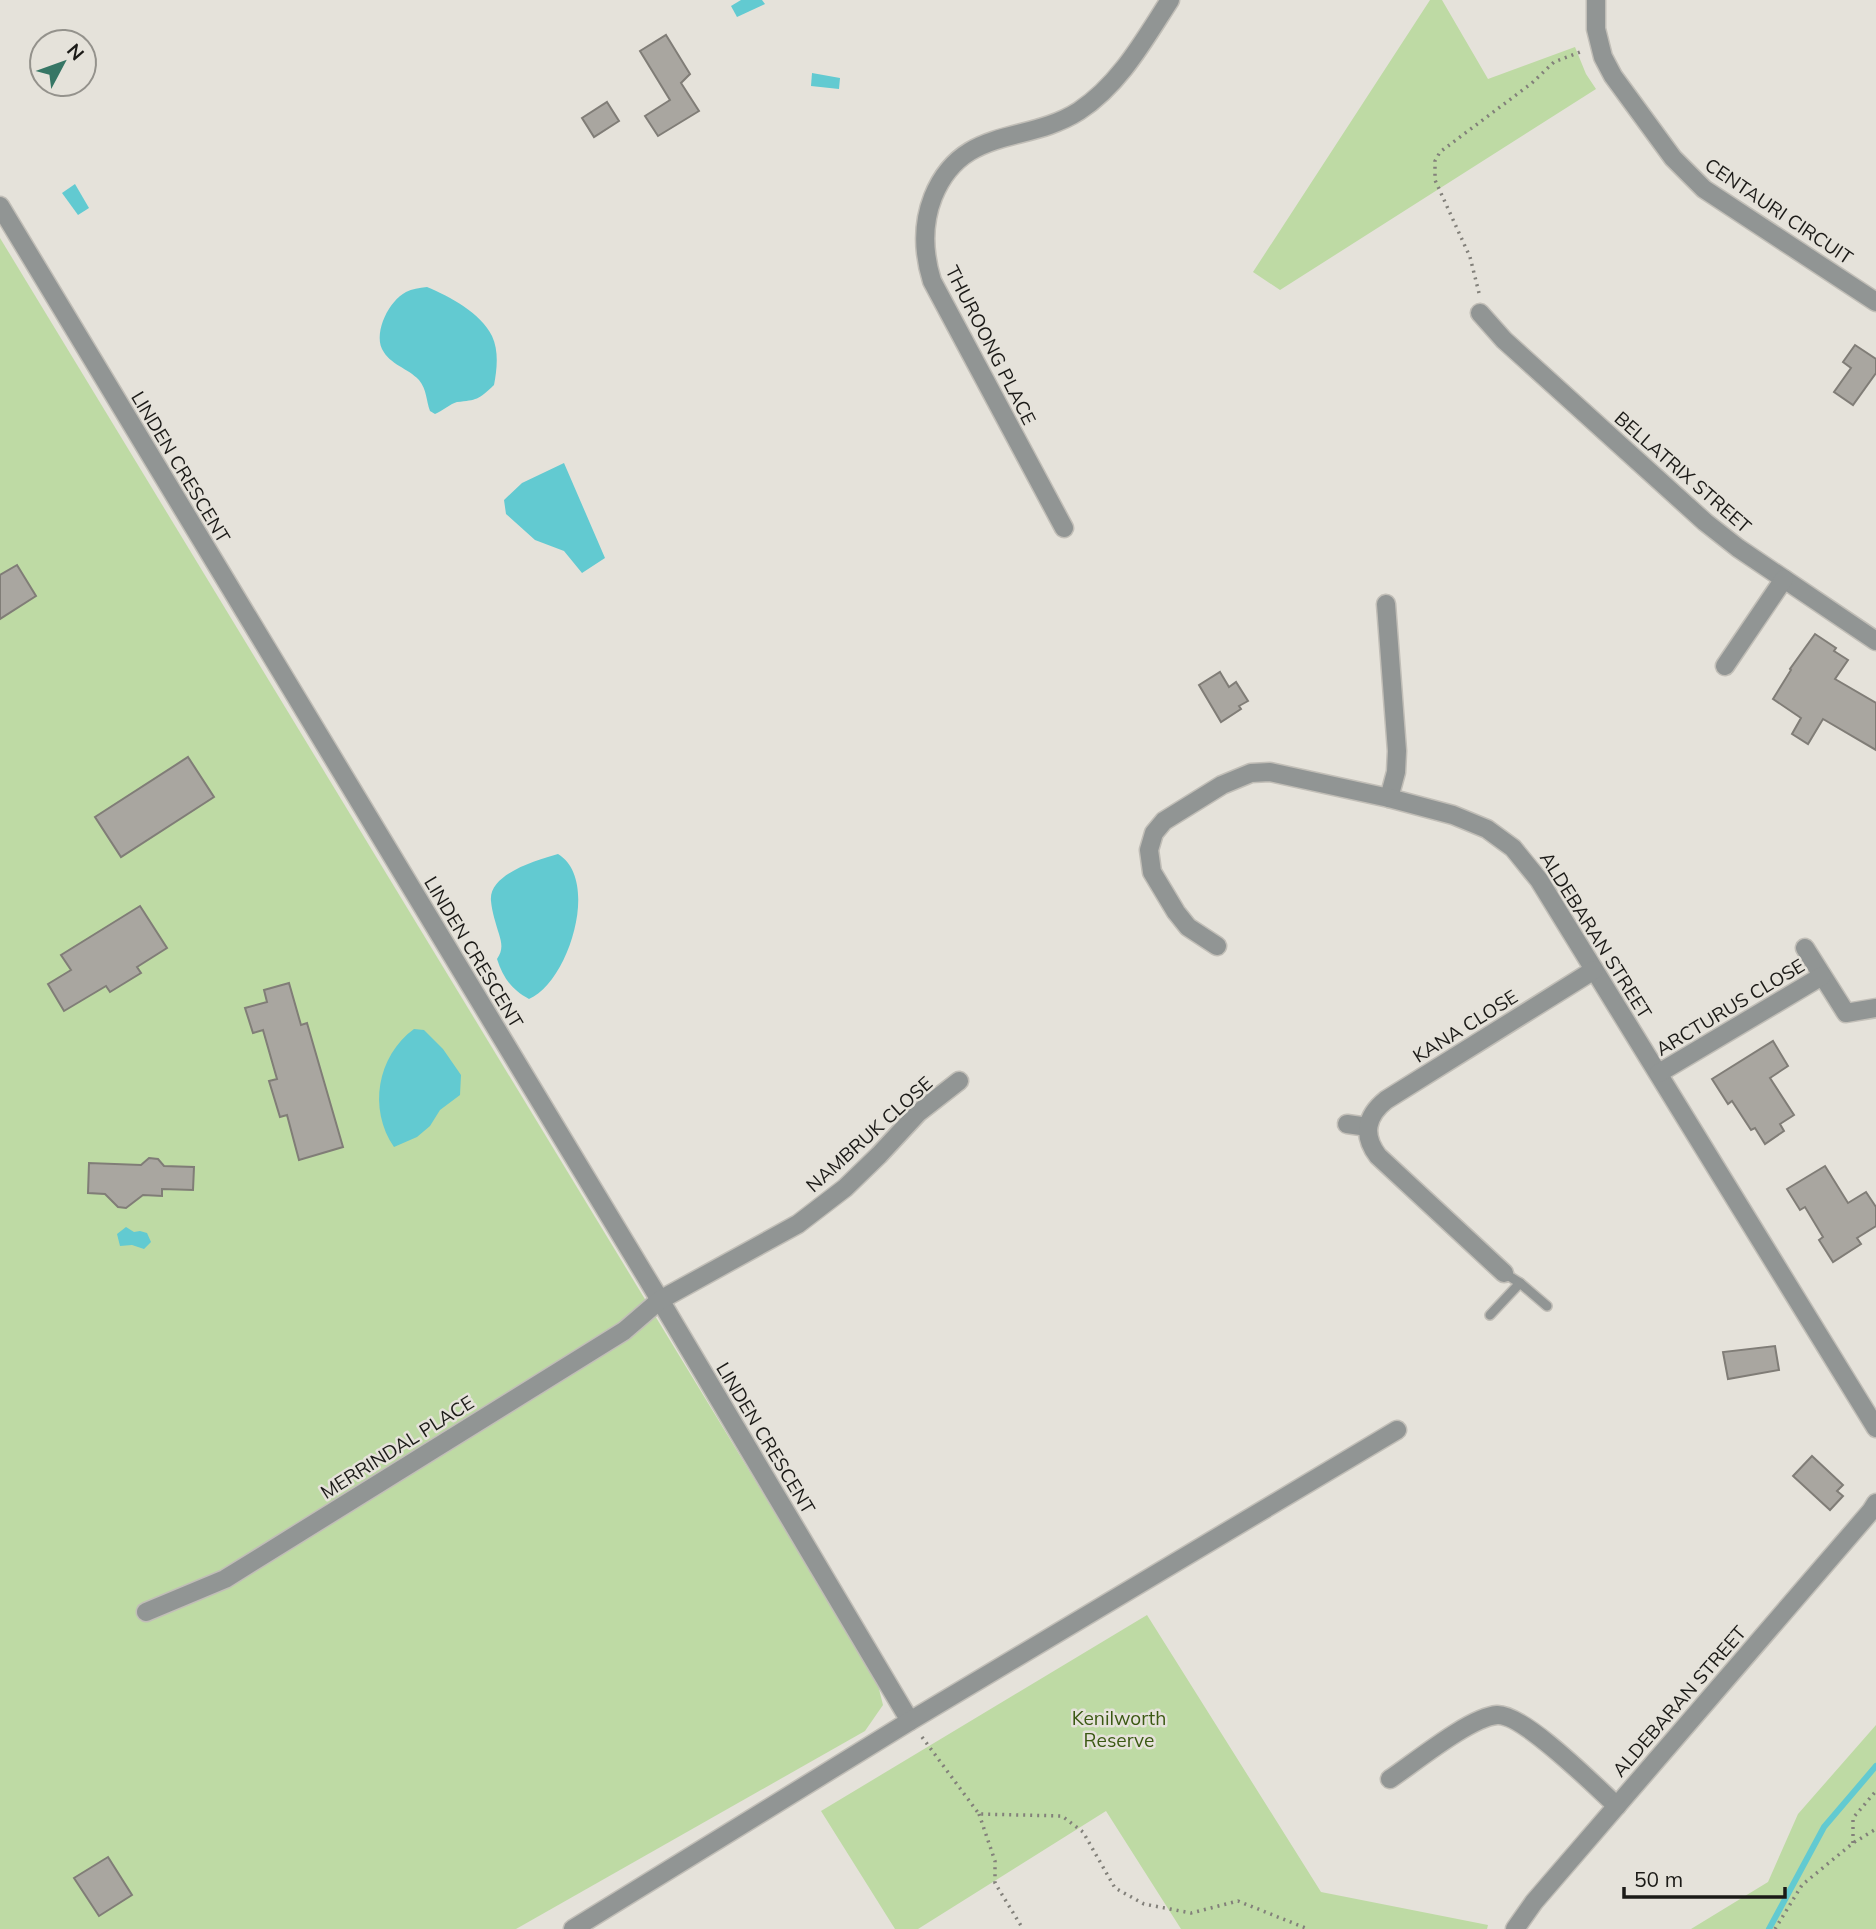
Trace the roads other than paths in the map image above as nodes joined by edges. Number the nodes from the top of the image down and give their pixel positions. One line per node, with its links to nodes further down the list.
1 (1170, 0): 6 (street, THUROONG PLACE)
2 (1596, 0): 4 (street, CENTAURI CIRCUIT)
3 (0, 206): 23 (street, LINDEN CRESCENT)
4 (1876, 302)
5 (1480, 313): 7 (street, BELLATRIX STREET)
6 (1064, 528)
7 (1784, 579): 9 (street, BELLATRIX STREET); 10 (street)
8 (1386, 604): 11 (street)
9 (1876, 641)
10 (1725, 666)
11 (1389, 798): 12 (street, ALDEBARAN STREET); 14 (street, ALDEBARAN STREET)
12 (1217, 946)
13 (1805, 948): 15 (street, ARCTURUS CLOSE)
14 (1594, 971): 17 (street, ALDEBARAN STREET); 20 (street, KANA CLOSE)
15 (1822, 976): 16 (street, ARCTURUS CLOSE); 17 (street, ARCTURUS CLOSE)
16 (1876, 1008)
17 (1659, 1073): 26 (street, ALDEBARAN STREET)
18 (959, 1081): 23 (street, NAMBRUK CLOSE)
19 (1347, 1124): 20 (street)
20 (1367, 1126): 21 (street)
21 (1504, 1273): 22 (lane)
22 (1520, 1283): 24 (lane); 25 (lane)
23 (660, 1300): 29 (street, MERRINDAL PLACE); 30 (street, LINDEN CRESCENT)
24 (1547, 1306)
25 (1490, 1314)
26 (1876, 1428)
27 (1397, 1430): 30 (street)
28 (1876, 1503): 32 (street, ALDEBARAN STREET)
29 (146, 1612)
30 (910, 1721): 33 (street)
31 (1390, 1779): 32 (street)
32 (1617, 1806): 34 (street, ALDEBARAN STREET)
33 (573, 1929)
34 (1515, 1929)

